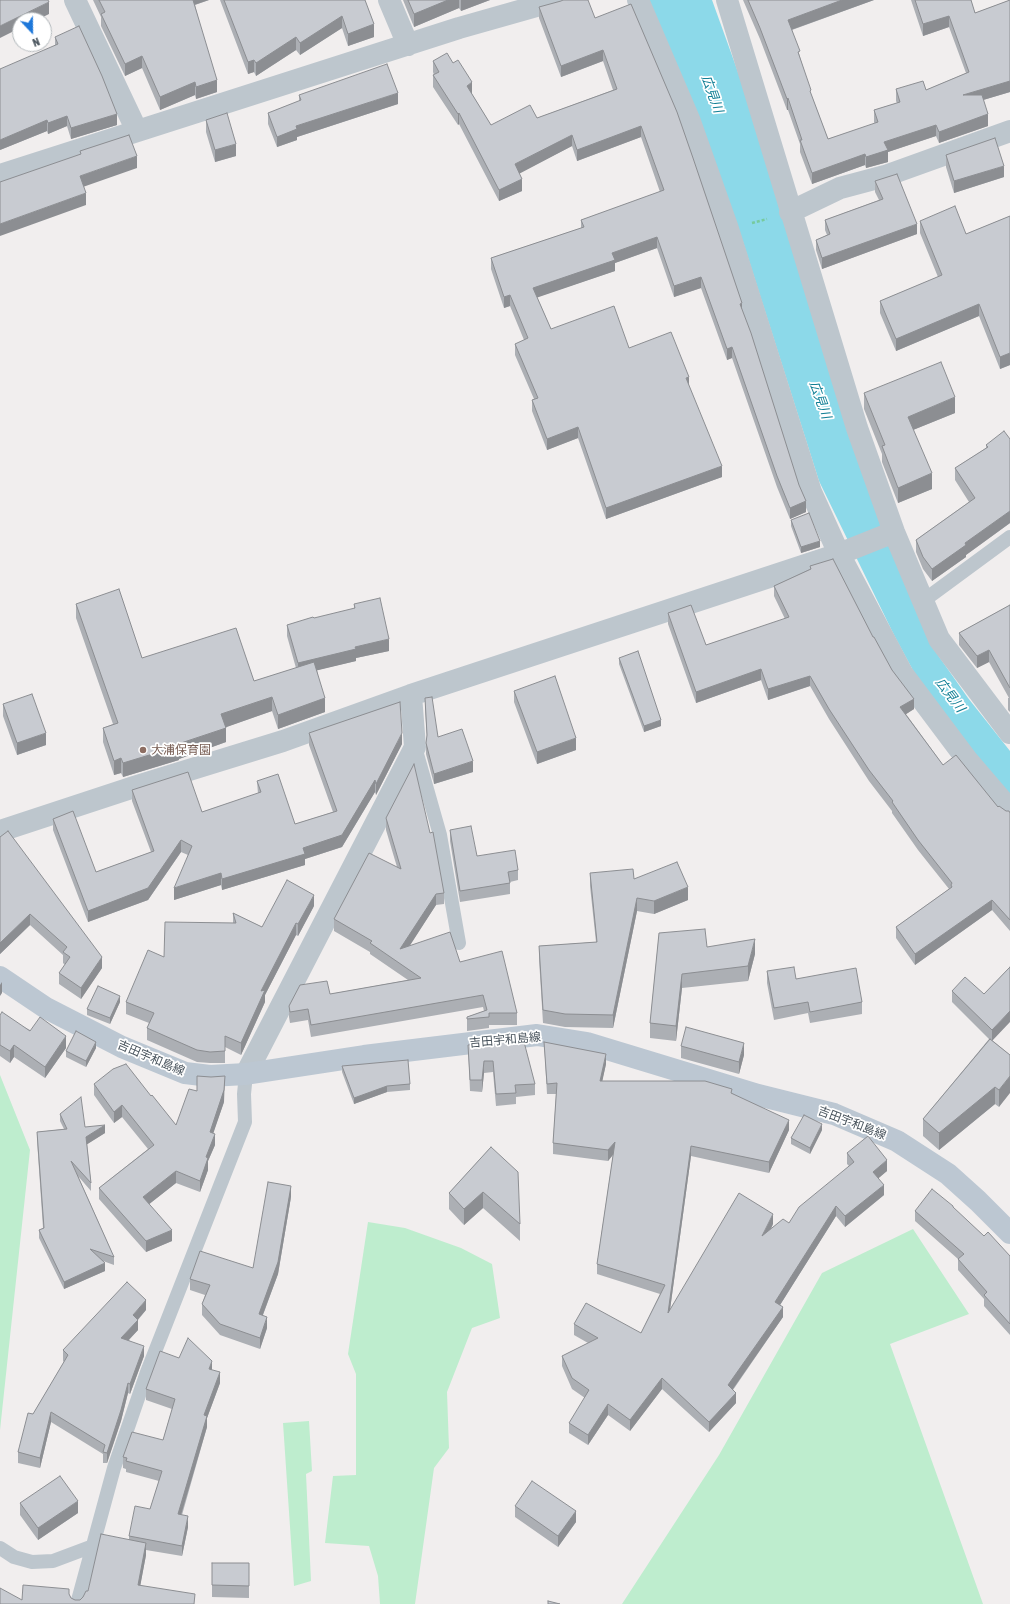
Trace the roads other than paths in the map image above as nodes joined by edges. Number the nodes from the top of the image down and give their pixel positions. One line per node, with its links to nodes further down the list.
1 (75, 0): 7 (street)
2 (389, 0): 6 (street)
3 (558, 0): 6 (street)
4 (638, 0): 13 (street)
5 (727, 0): 10 (street)
6 (408, 45): 7 (street)
7 (137, 131): 9 (street)
8 (1010, 131): 10 (street)
9 (0, 175)
10 (790, 212): 11 (street)
11 (890, 533): 13 (street); 14 (street)
12 (1010, 537): 14 (lane)
13 (845, 552): 15 (street); 18 (street)
14 (923, 601): 16 (street)
15 (412, 694): 17 (street); 19 (street)
16 (1010, 733)
17 (416, 747): 20 (lane); 22 (street)
18 (1010, 810)
19 (0, 832)
20 (459, 943)
21 (0, 977): 22 (main road, 吉田宇和島線)
22 (246, 1074): 23 (main road, 吉田宇和島線); 24 (lane)
23 (1010, 1233)
24 (93, 1546): 25 (lane); 26 (lane)
25 (0, 1548)
26 (76, 1604)

